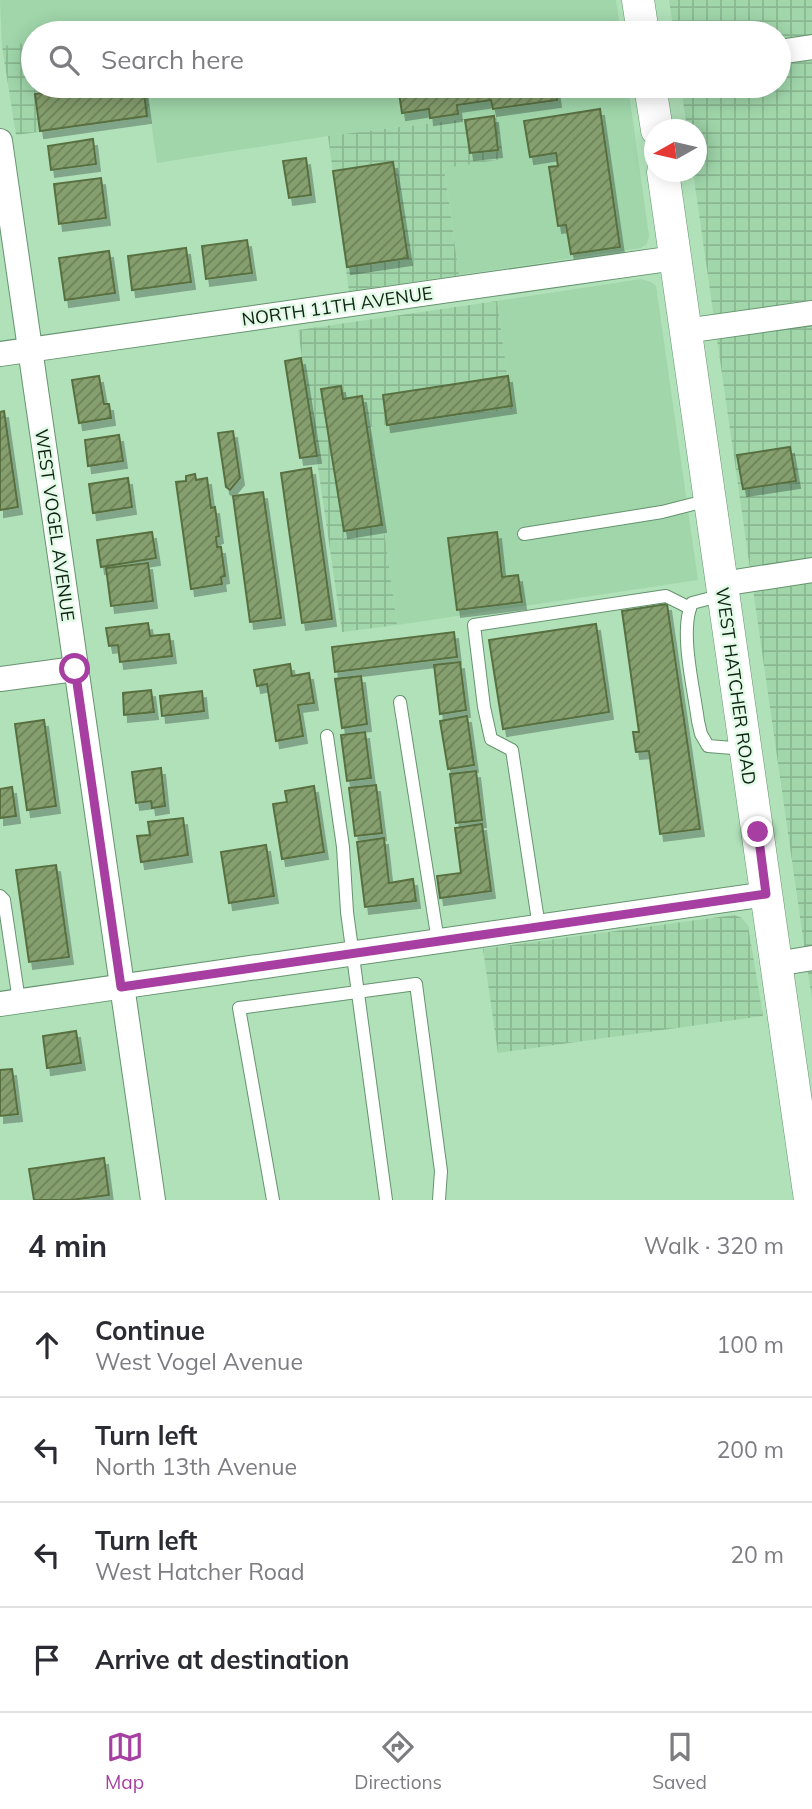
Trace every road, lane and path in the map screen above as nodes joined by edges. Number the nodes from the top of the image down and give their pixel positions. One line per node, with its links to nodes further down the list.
1 (638, 0): 2 (street)
2 (641, 21)
3 (812, 47): 4 (street)
4 (791, 50)
5 (652, 98): 6 (street)
6 (655, 119)
7 (0, 141): 12 (street, WEST VOGEL AVENUE)
8 (664, 182): 9 (street, WEST HATCHER ROAD)
9 (675, 258): 11 (street, WEST HATCHER ROAD); 12 (street, NORTH 11TH AVENUE)
10 (812, 313): 11 (street)
11 (685, 331): 14 (street, WEST HATCHER ROAD)
12 (30, 349): 13 (street, NORTH 11TH AVENUE); 19 (street, WEST VOGEL AVENUE)
13 (0, 354)
14 (710, 499): 15 (lane); 17 (street, WEST HATCHER ROAD)
15 (524, 534)
16 (812, 570): 17 (street)
17 (723, 589): 18 (lane); 23 (street, WEST HATCHER ROAD)
18 (690, 608): 23 (lane); 26 (lane)
19 (75, 669): 20 (street); 31 (street, WEST VOGEL AVENUE)
20 (0, 679)
21 (400, 702): 27 (lane)
22 (327, 736): 28 (lane)
23 (746, 748): 24 (street, WEST HATCHER ROAD)
24 (766, 894): 26 (street); 30 (street, WEST HATCHER ROAD)
25 (0, 896): 33 (lane)
26 (539, 927): 27 (street)
27 (438, 942): 28 (street)
28 (352, 953): 31 (street); 32 (lane)
29 (812, 958): 30 (street)
30 (776, 964): 38 (street, WEST HATCHER ROAD)
31 (121, 987): 33 (street); 34 (street, WEST VOGEL AVENUE)
32 (357, 992): 35 (lane); 36 (lane); 37 (lane)
33 (9, 1003)
34 (153, 1200)
35 (273, 1200)
36 (386, 1200)
37 (439, 1200)
38 (811, 1200)

